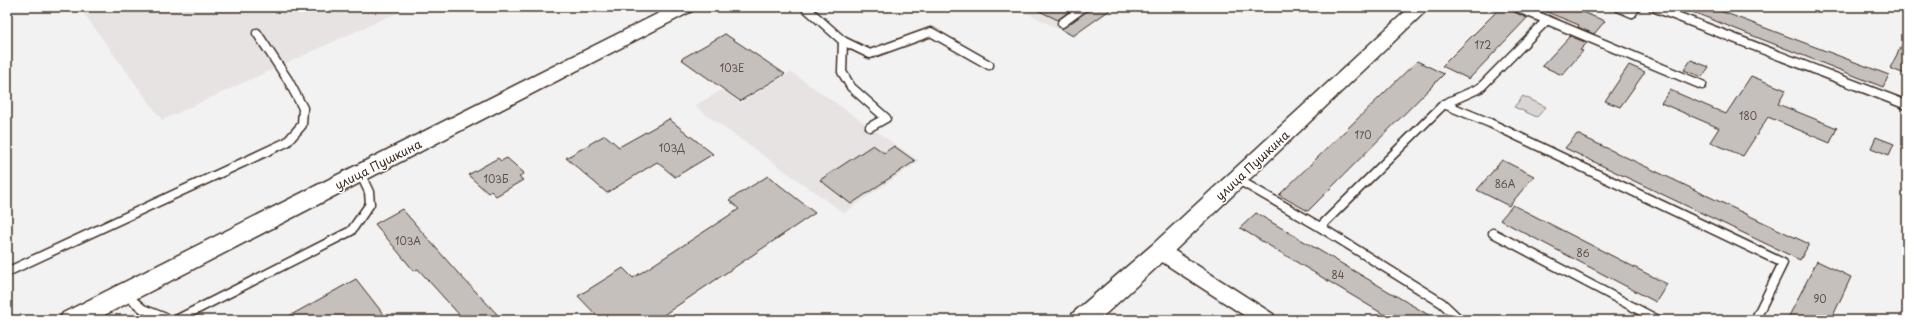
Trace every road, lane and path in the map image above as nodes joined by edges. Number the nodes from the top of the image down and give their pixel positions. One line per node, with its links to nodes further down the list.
1 (684, 7): 18 (main road, улица Пушкина)
2 (805, 7): 12 (lane)
3 (1084, 7): 10 (lane)
4 (1421, 7): 19 (main road, улица Пушкина)
5 (1516, 7): 9 (lane)
6 (1618, 7): 7 (lane)
7 (1636, 7)
8 (1653, 7): 16 (lane)
9 (1547, 20): 14 (lane); 15 (lane)
10 (1062, 23)
11 (258, 33): 23 (lane)
12 (842, 41): 13 (lane); 17 (lane)
13 (989, 65)
14 (1702, 85)
15 (1444, 104): 20 (lane); 32 (lane)
16 (1907, 105)
17 (870, 127)
18 (360, 173): 24 (main road, улица Пушкина); 27 (lane)
19 (1237, 179): 20 (lane); 22 (main road, улица Пушкина)
20 (1320, 227): 30 (lane)
21 (1494, 233): 31 (lane)
22 (1160, 251): 28 (main road, улица Пушкина); 29 (street)
23 (7, 272)
24 (124, 293): 25 (main road, улица Пушкина); 26 (lane)
25 (72, 320)
26 (171, 320)
27 (176, 320)
28 (1082, 320)
29 (1266, 320)
30 (1460, 320)
31 (1658, 320)
32 (1755, 320)

